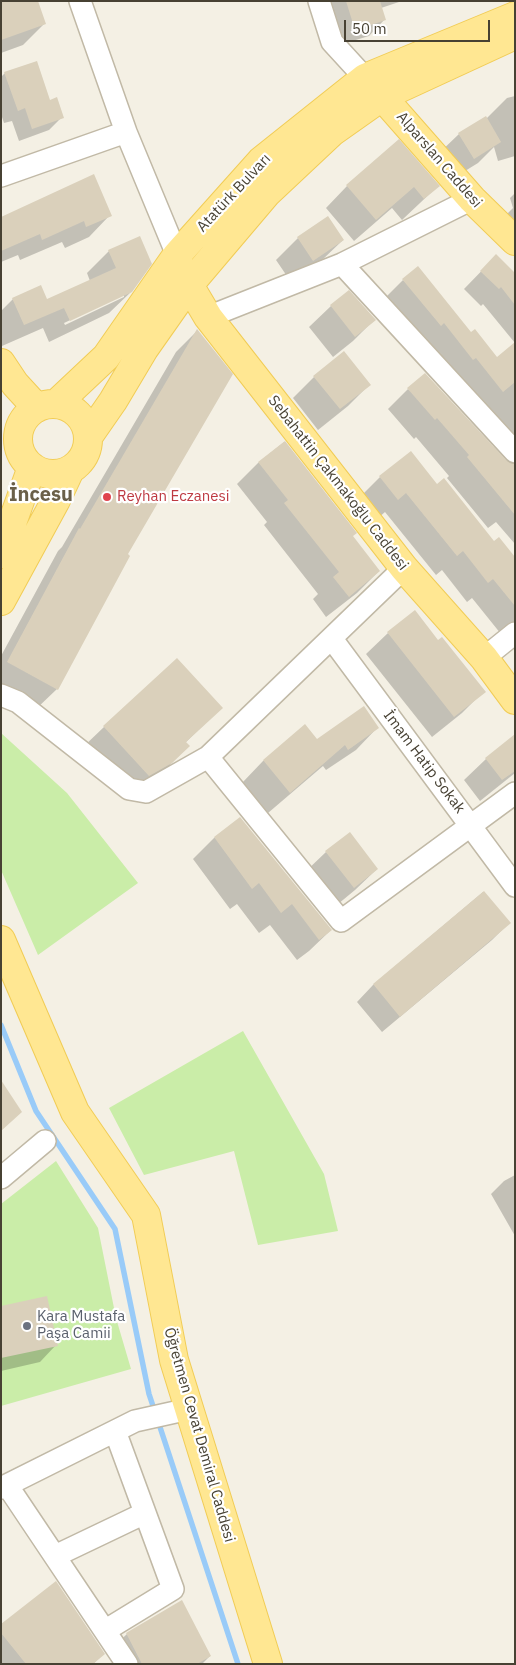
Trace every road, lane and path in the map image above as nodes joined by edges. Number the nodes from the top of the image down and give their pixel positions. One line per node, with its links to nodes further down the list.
1 (80, 1): 6 (street)
2 (319, 1): 5 (street)
3 (515, 16): 5 (main road, Atatürk Bulvarı)
4 (515, 35): 5 (main road, Atatürk Bulvarı)
5 (374, 87): 8 (main road, Alparslan Caddesi); 10 (main road, Atatürk Bulvarı); 12 (main road, Atatürk Bulvarı)
6 (126, 132): 7 (street); 10 (street)
7 (1, 176)
8 (472, 200): 9 (main road, Alparslan Caddesi); 11 (street)
9 (515, 241)
10 (177, 255): 12 (main road, Sebahattin Çakmakoğlu Caddesi); 15 (main road, Atatürk Bulvarı)
11 (342, 264): 13 (street); 19 (street)
12 (189, 285): 13 (main road, Sebahattin Çakmakoğlu Caddesi); 17 (main road, Atatürk Bulvarı)
13 (208, 317): 23 (main road, Sebahattin Çakmakoğlu Caddesi)
14 (1, 363): 15 (main road)
15 (46, 406): 17 (main road); 18 (main road)
16 (1, 418): 18 (main road)
17 (88, 437): 21 (main road)
18 (18, 441): 20 (main road)
19 (515, 452)
20 (32, 467): 21 (main road); 22 (main road)
21 (70, 470): 24 (main road)
22 (1, 554)
23 (404, 568): 26 (street); 27 (main road, Sebahattin Çakmakoğlu Caddesi)
24 (5, 587)
25 (515, 633): 27 (street)
26 (332, 639): 30 (street); 32 (street, İmam Hatip Sokak)
27 (484, 658): 29 (main road, Sebahattin Çakmakoğlu Caddesi)
28 (1, 695): 30 (street)
29 (515, 700)
30 (208, 757): 32 (street)
31 (515, 793): 32 (street)
32 (471, 825): 33 (street, İmam Hatip Sokak)
33 (515, 886)
34 (1, 940): 37 (main road, Öğretmen Cevat Demiral Caddesi)
35 (45, 1140): 36 (street)
36 (1, 1178)
37 (180, 1411): 38 (street); 44 (main road, Öğretmen Cevat Demiral Caddesi)
38 (115, 1431): 39 (street); 40 (street)
39 (4, 1486): 41 (street)
40 (145, 1513): 41 (street); 42 (street)
41 (55, 1556): 42 (street)
42 (106, 1630): 43 (street)
43 (127, 1664)
44 (268, 1664)

